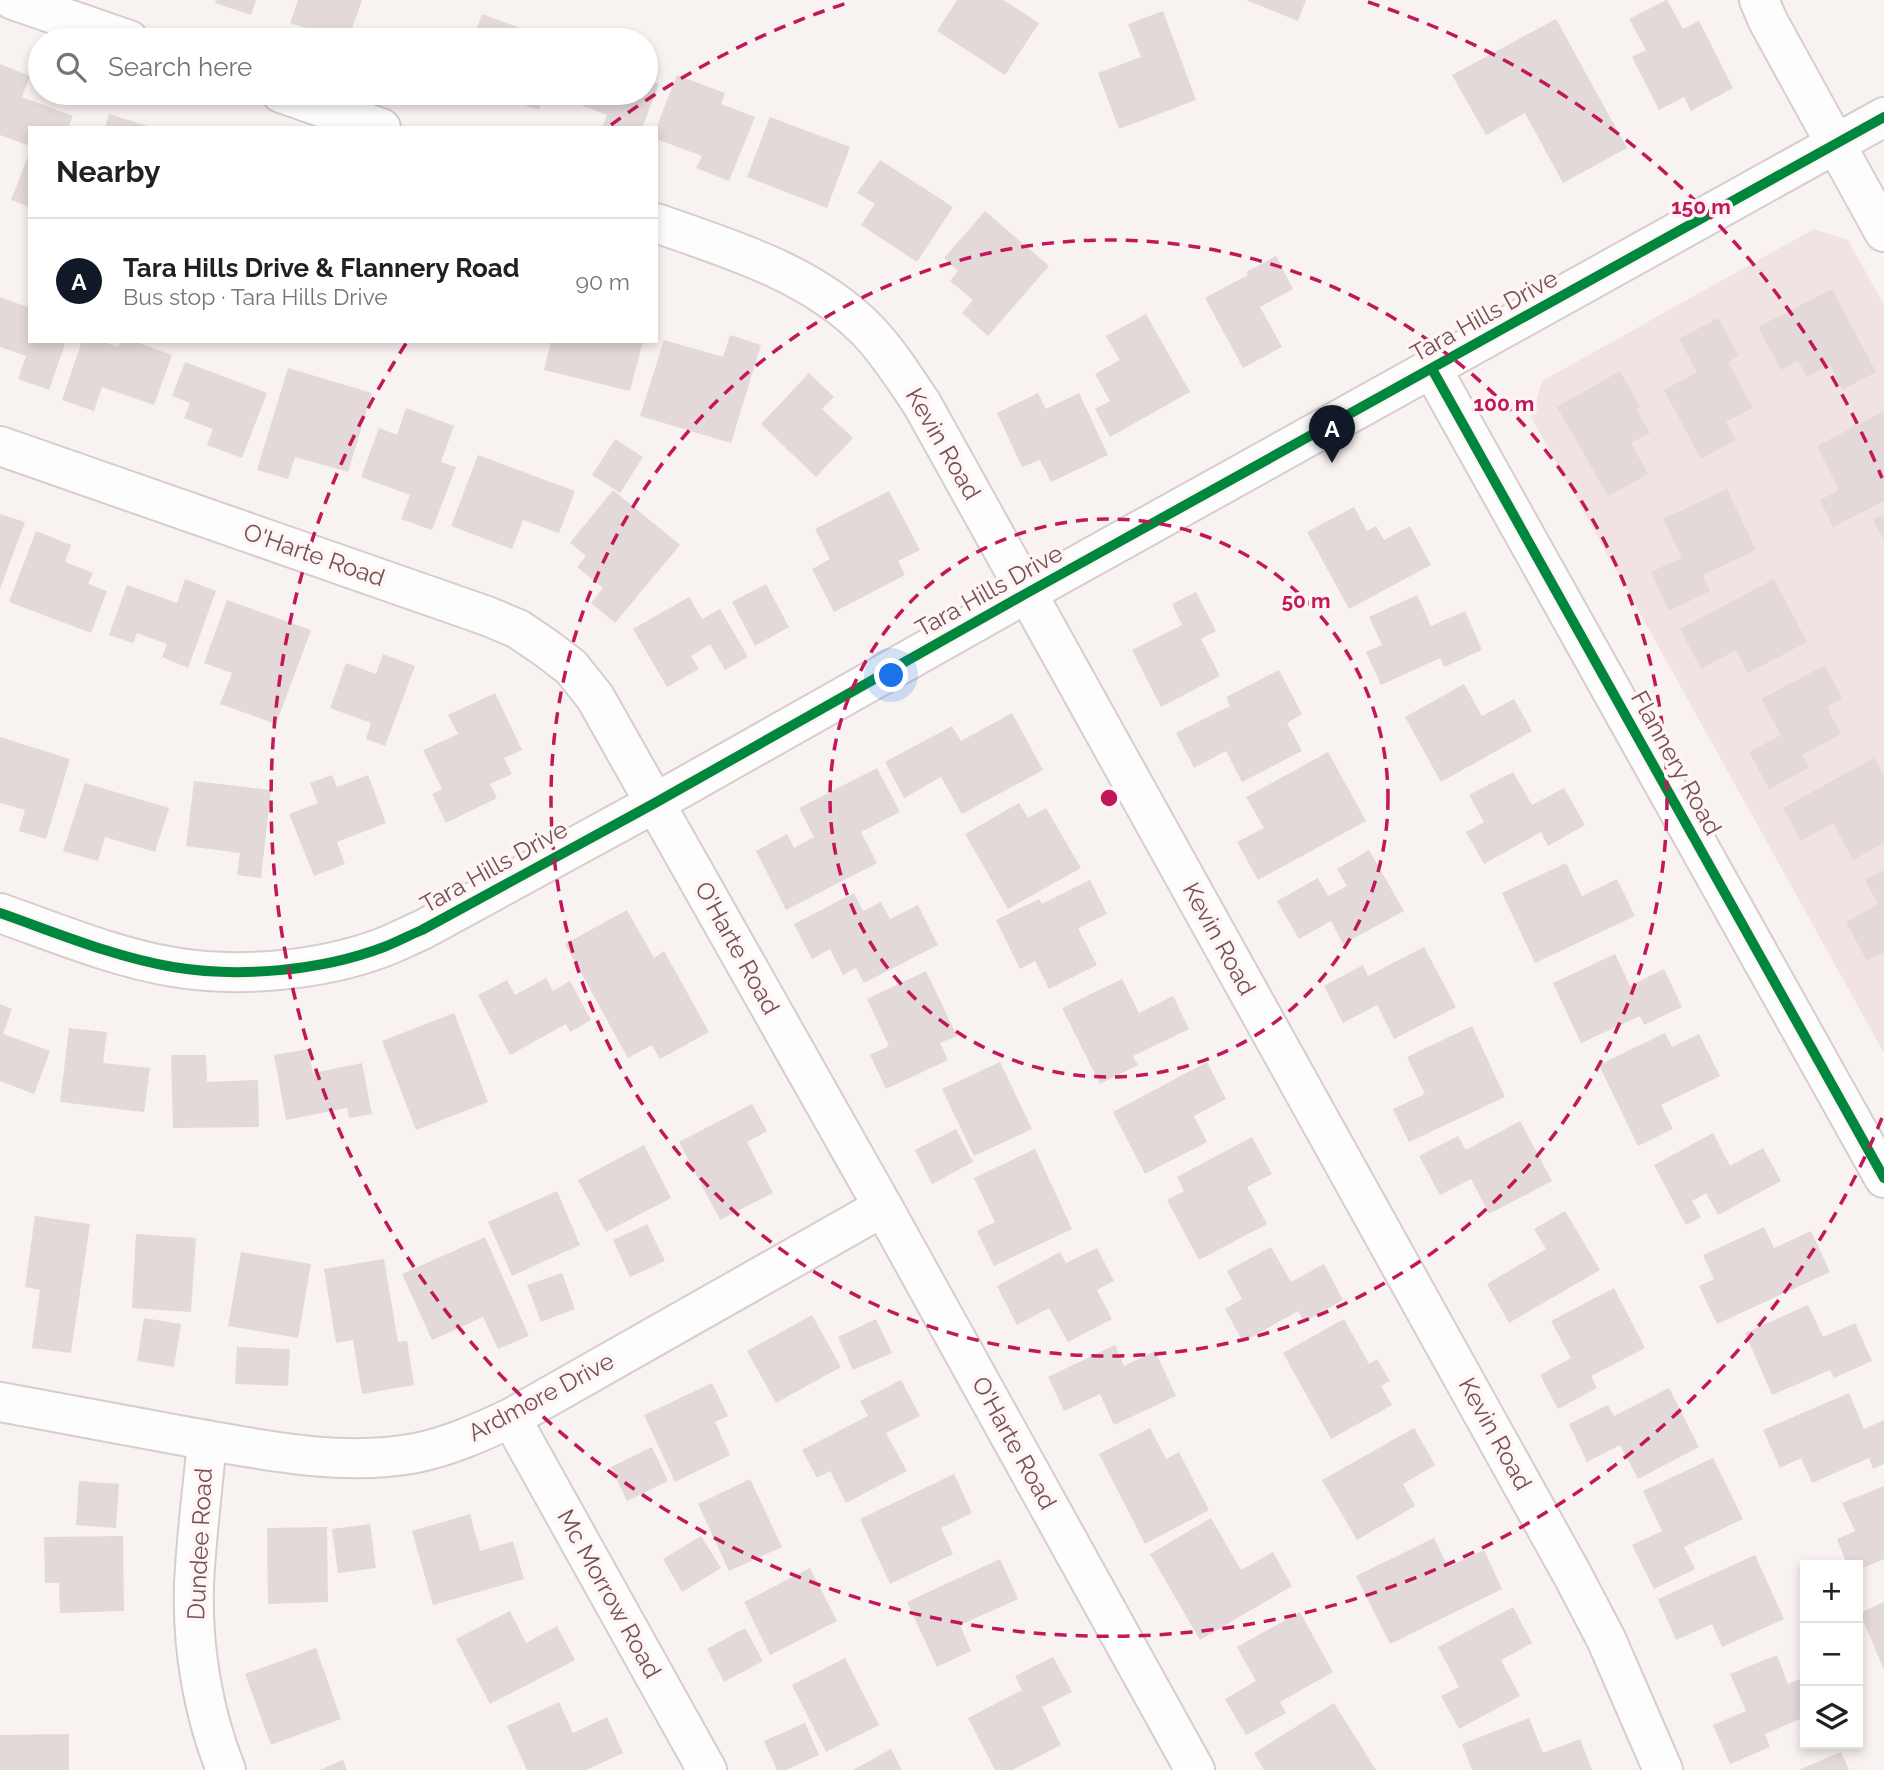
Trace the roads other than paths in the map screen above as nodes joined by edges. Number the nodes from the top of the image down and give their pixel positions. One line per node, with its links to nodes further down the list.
1 (13, 0): 3 (street)
2 (1759, 0): 7 (street)
3 (94, 28)
4 (316, 105): 6 (street)
5 (1884, 117): 7 (street, Tara Hills Drive)
6 (376, 126)
7 (1836, 144): 9 (street); 10 (street, Tara Hills Drive)
8 (658, 224): 12 (street, Kevin Road)
9 (1884, 232)
10 (1432, 369): 12 (street, Tara Hills Drive); 15 (street, Flannery Road)
11 (0, 446): 13 (street, O'Harte Road)
12 (1027, 593): 13 (street, Tara Hills Drive); 23 (street, Kevin Road)
13 (655, 803): 14 (street, Tara Hills Drive); 16 (street, O'Harte Road)
14 (0, 914)
15 (1884, 1178)
16 (883, 1207): 18 (street, Ardmore Drive); 22 (street, O'Harte Road)
17 (0, 1402): 19 (street, Ardmore Drive)
18 (511, 1418): 19 (street, Ardmore Drive); 21 (street, Mc Morrow Road)
19 (207, 1440): 20 (street, Dundee Road)
20 (226, 1770)
21 (707, 1770)
22 (1195, 1770)
23 (1663, 1770)

